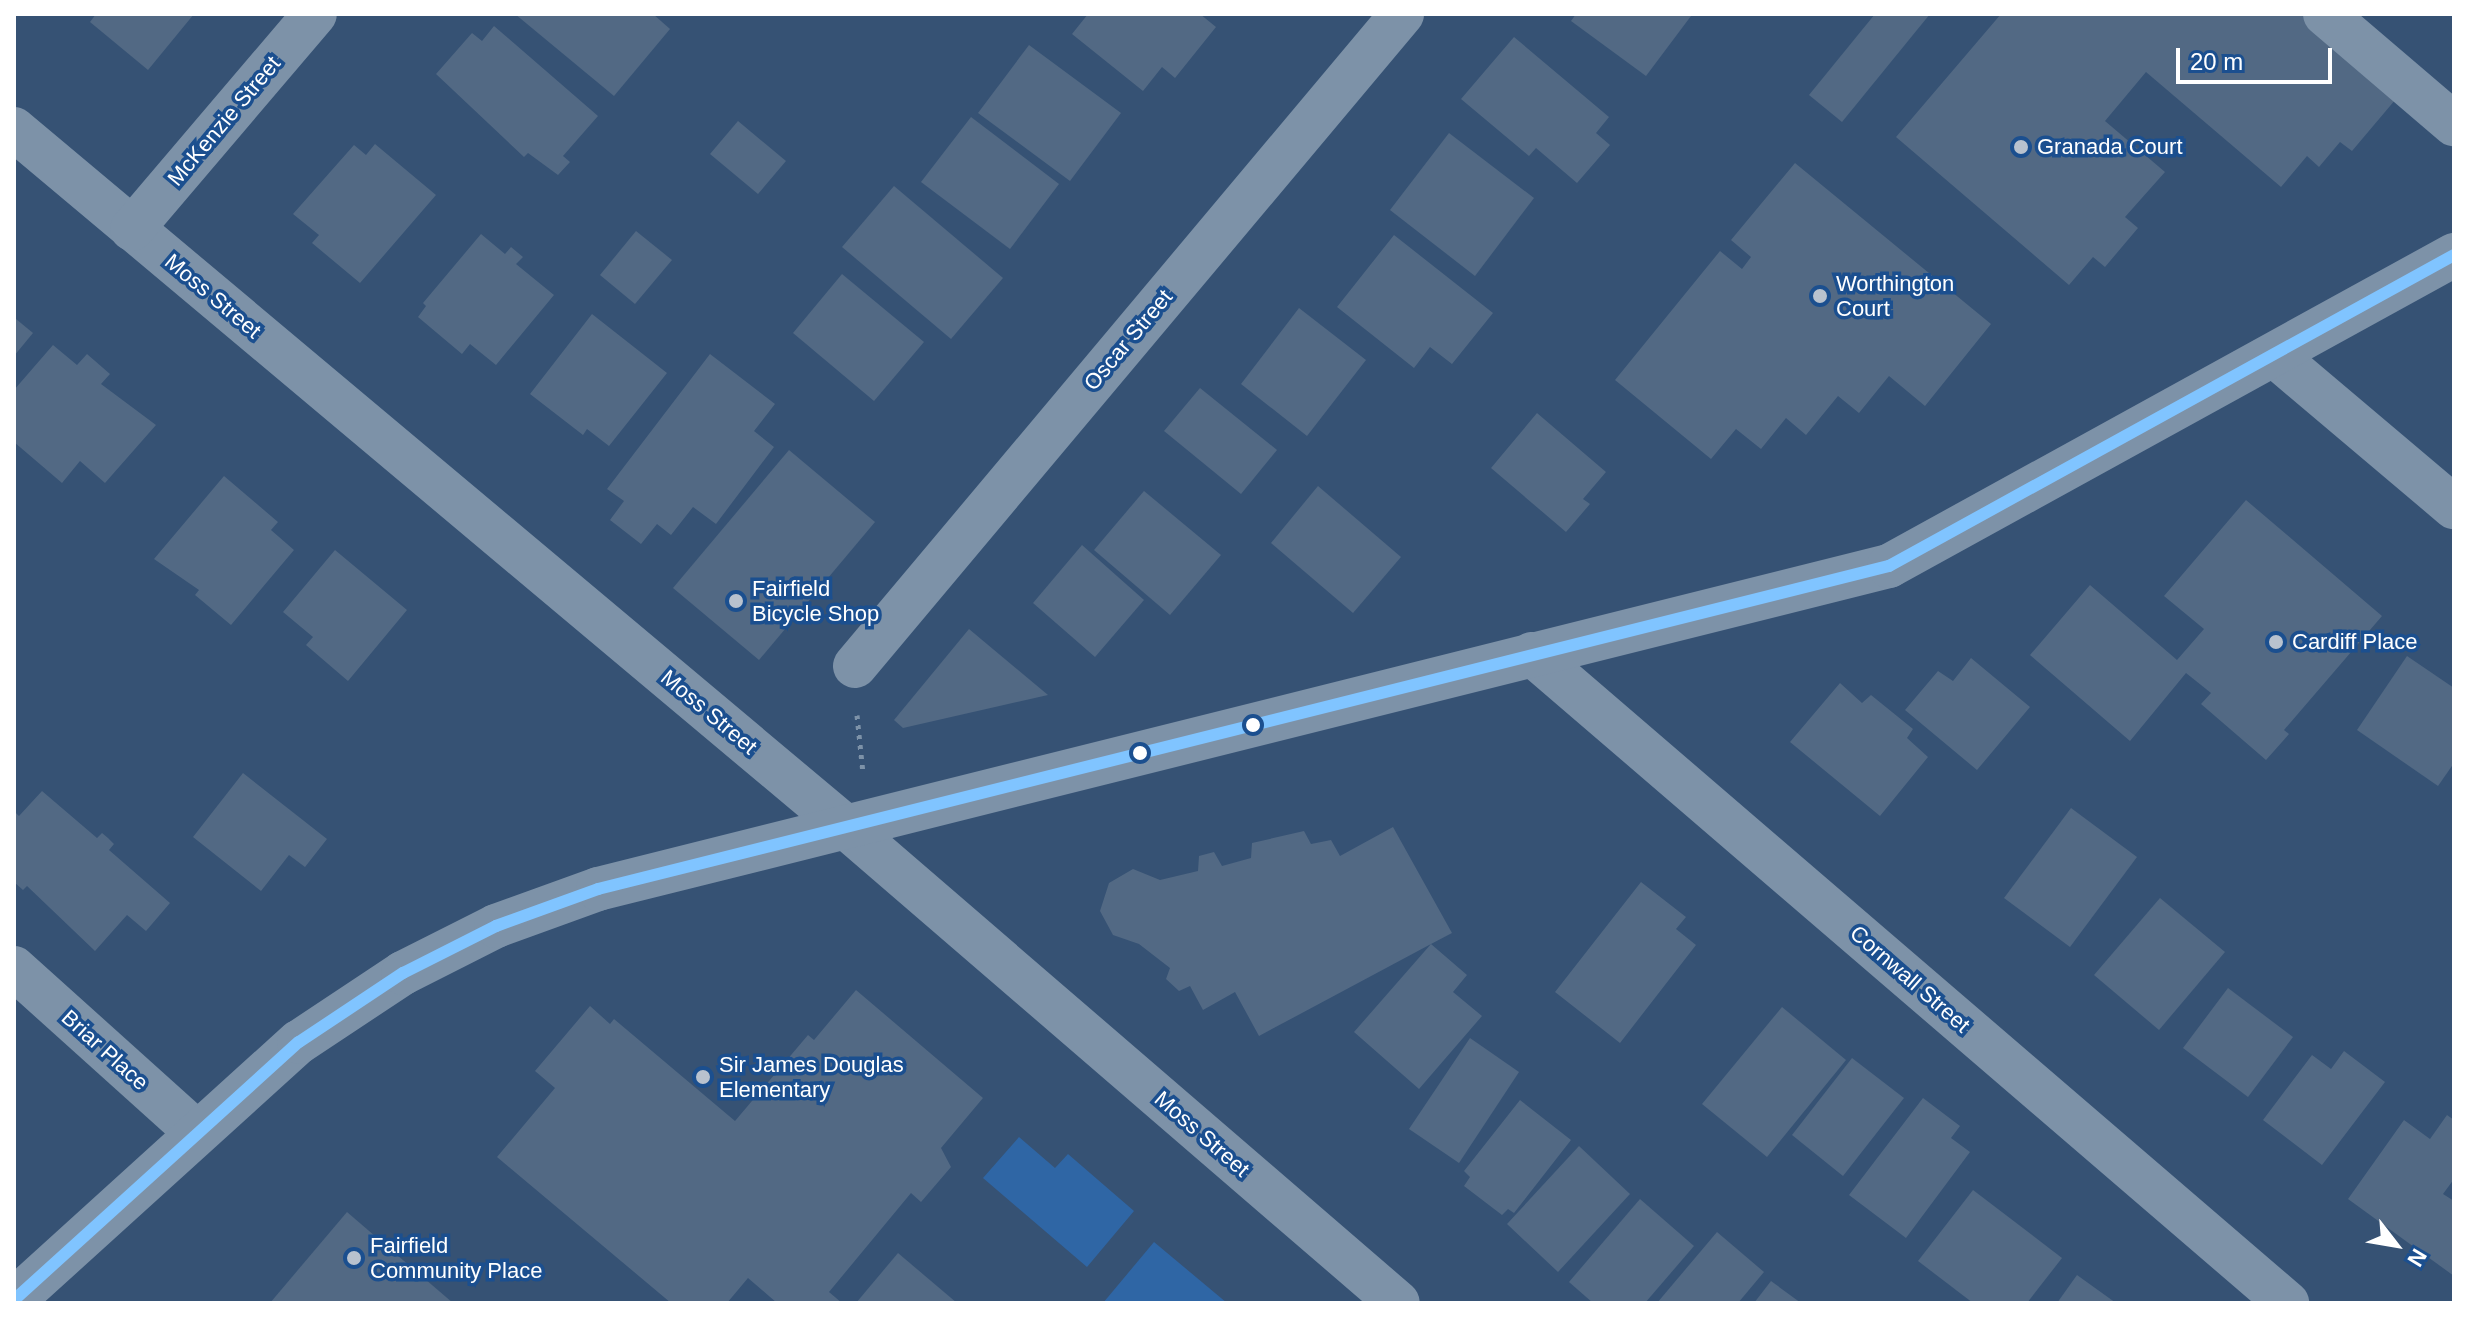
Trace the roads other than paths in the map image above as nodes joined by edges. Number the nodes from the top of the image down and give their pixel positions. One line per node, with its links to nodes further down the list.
1 (315, 14): 6 (street, McKenzie Street)
2 (1402, 14): 11 (street, Oscar Street)
3 (2325, 14): 4 (street)
4 (2454, 124)
5 (14, 129): 6 (street, Moss Street)
6 (132, 229): 12 (street, Moss Street)
7 (2454, 255): 8 (street)
8 (2274, 355): 9 (street); 10 (street)
9 (2454, 507)
10 (1532, 654): 12 (street); 17 (street, Cornwall Street)
11 (855, 666)
12 (858, 825): 14 (street); 16 (street, Moss Street)
13 (14, 968): 14 (street, Briar Place)
14 (196, 1132): 15 (street)
15 (14, 1300)
16 (1398, 1303)
17 (2287, 1303)

